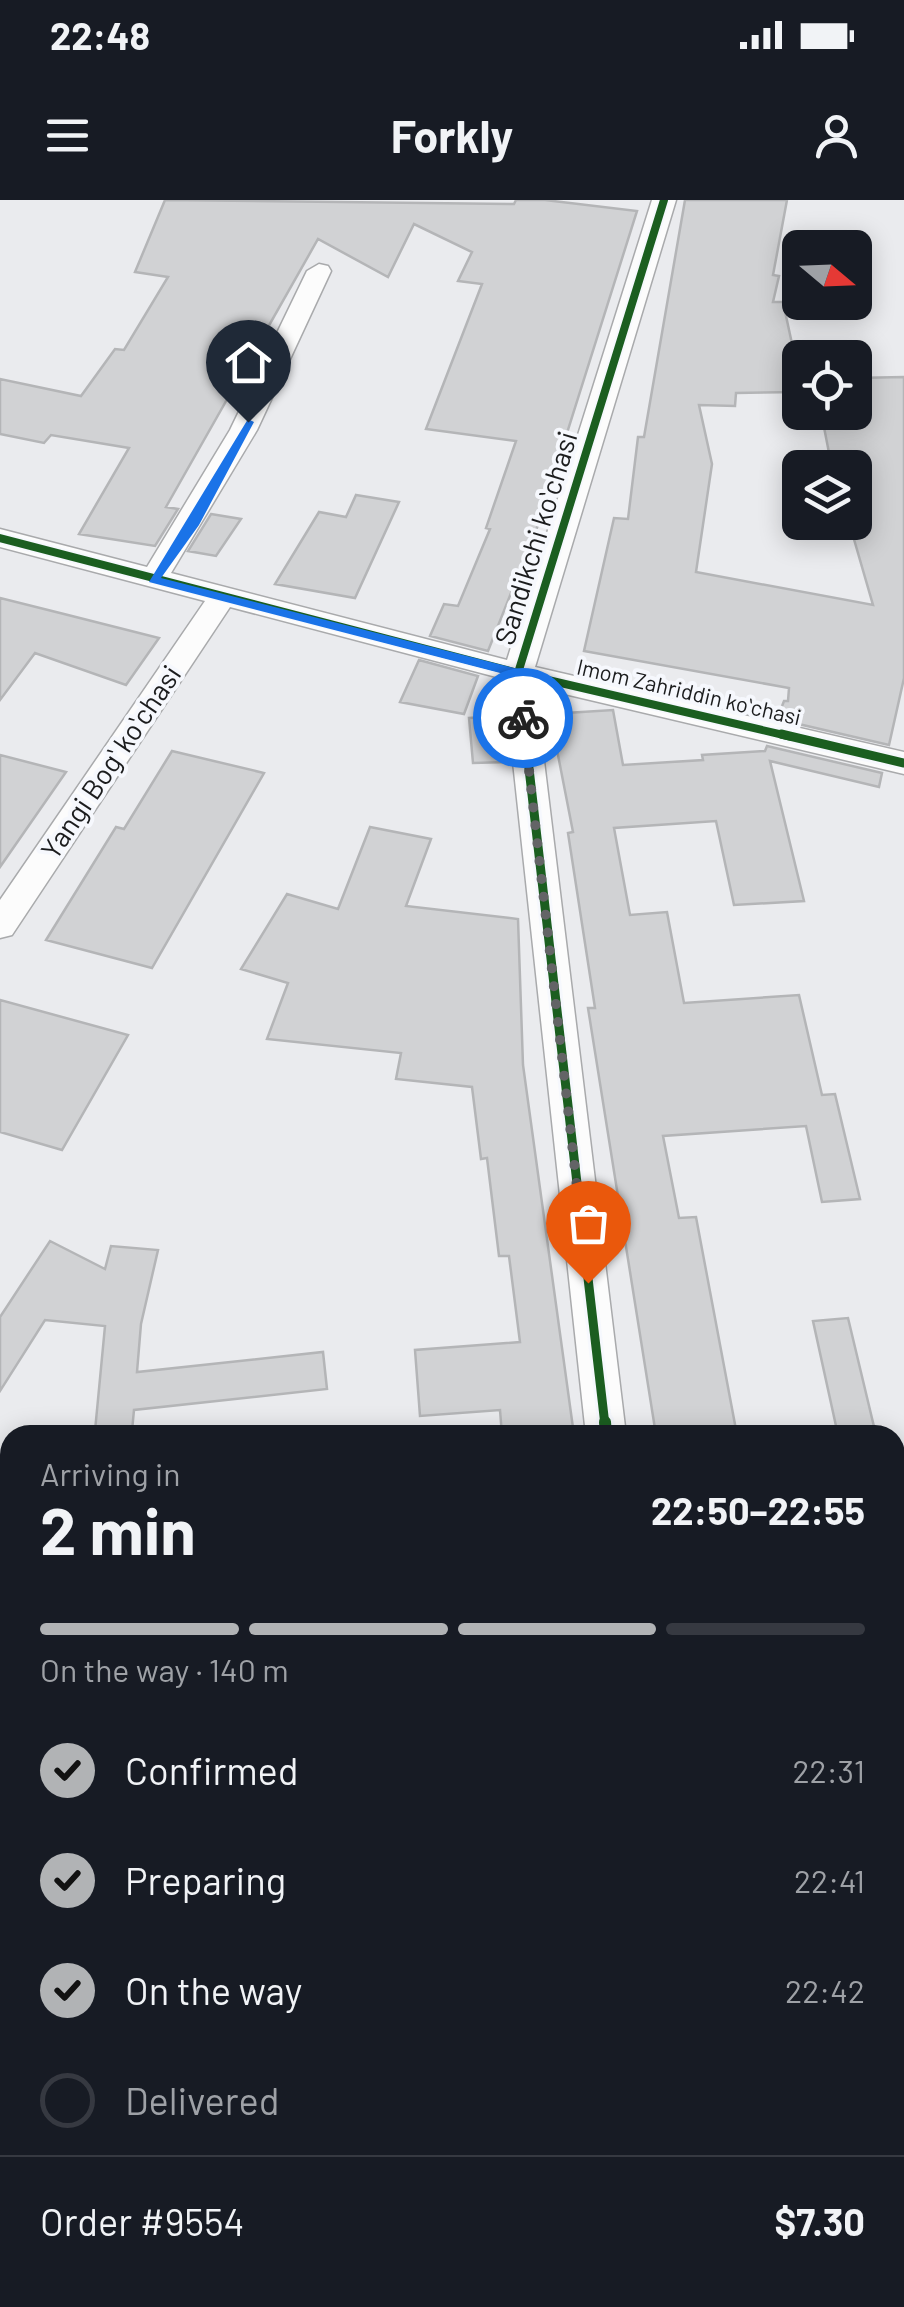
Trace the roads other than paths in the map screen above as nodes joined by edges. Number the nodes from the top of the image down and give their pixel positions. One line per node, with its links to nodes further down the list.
1 (664, 200): 6 (street, Sandikchi koʻchasi)
2 (319, 272): 4 (street)
3 (0, 538): 4 (street, Imom Zahriddin koʻchasi)
4 (153, 580): 5 (street, Imom Zahriddin koʻchasi)
5 (222, 598): 6 (street, Imom Zahriddin koʻchasi); 8 (street, Yangi Bogʻ koʻchasi)
6 (518, 674): 7 (street, Imom Zahriddin koʻchasi); 9 (street, Sandikchi koʻchasi)
7 (904, 762)
8 (0, 926)
9 (605, 1425)

